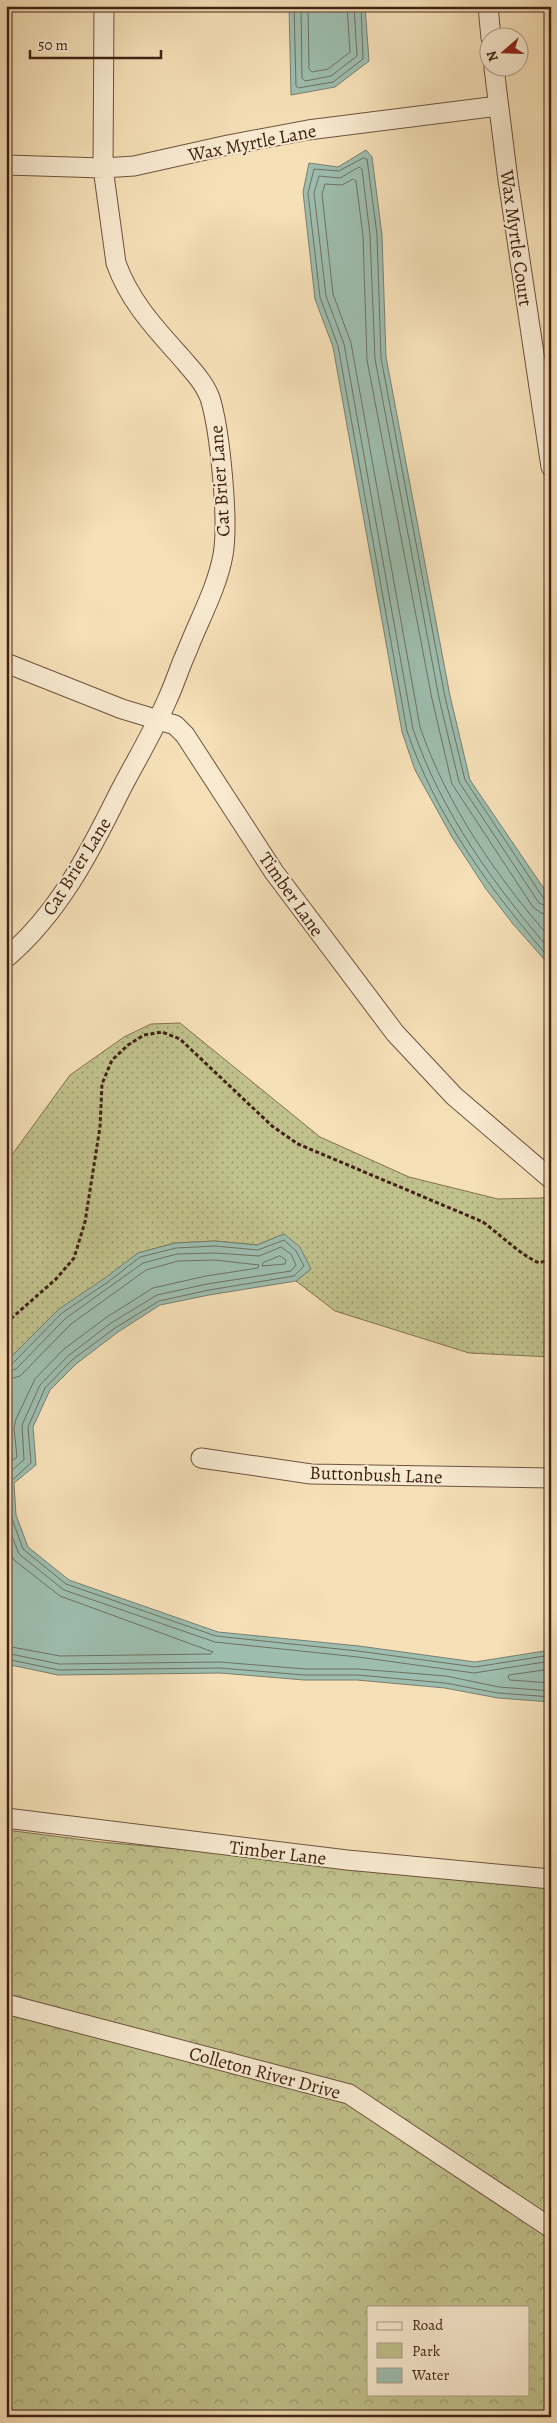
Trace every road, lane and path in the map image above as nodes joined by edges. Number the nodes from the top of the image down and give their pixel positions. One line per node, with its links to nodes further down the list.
1 (104, 6): 7 (street, Cat Brier Lane)
2 (488, 6): 3 (street)
3 (490, 28)
4 (495, 78): 5 (street, Wax Myrtle Court)
5 (498, 106): 7 (street, Wax Myrtle Lane); 8 (street, Wax Myrtle Court)
6 (6, 165): 7 (street, Wax Myrtle Lane)
7 (103, 168): 10 (street, Cat Brier Lane)
8 (551, 467)
9 (6, 663): 10 (street, Timber Lane)
10 (157, 719): 11 (street, Cat Brier Lane); 12 (street, Timber Lane)
11 (6, 958)
12 (551, 1179)
13 (551, 1258): 14 (path)
14 (6, 1323)
15 (201, 1458): 16 (street, Buttonbush Lane)
16 (551, 1478)
17 (6, 1818): 18 (street, Timber Lane)
18 (551, 1879)
19 (6, 2004): 20 (street, Colleton River Drive)
20 (551, 2228)

